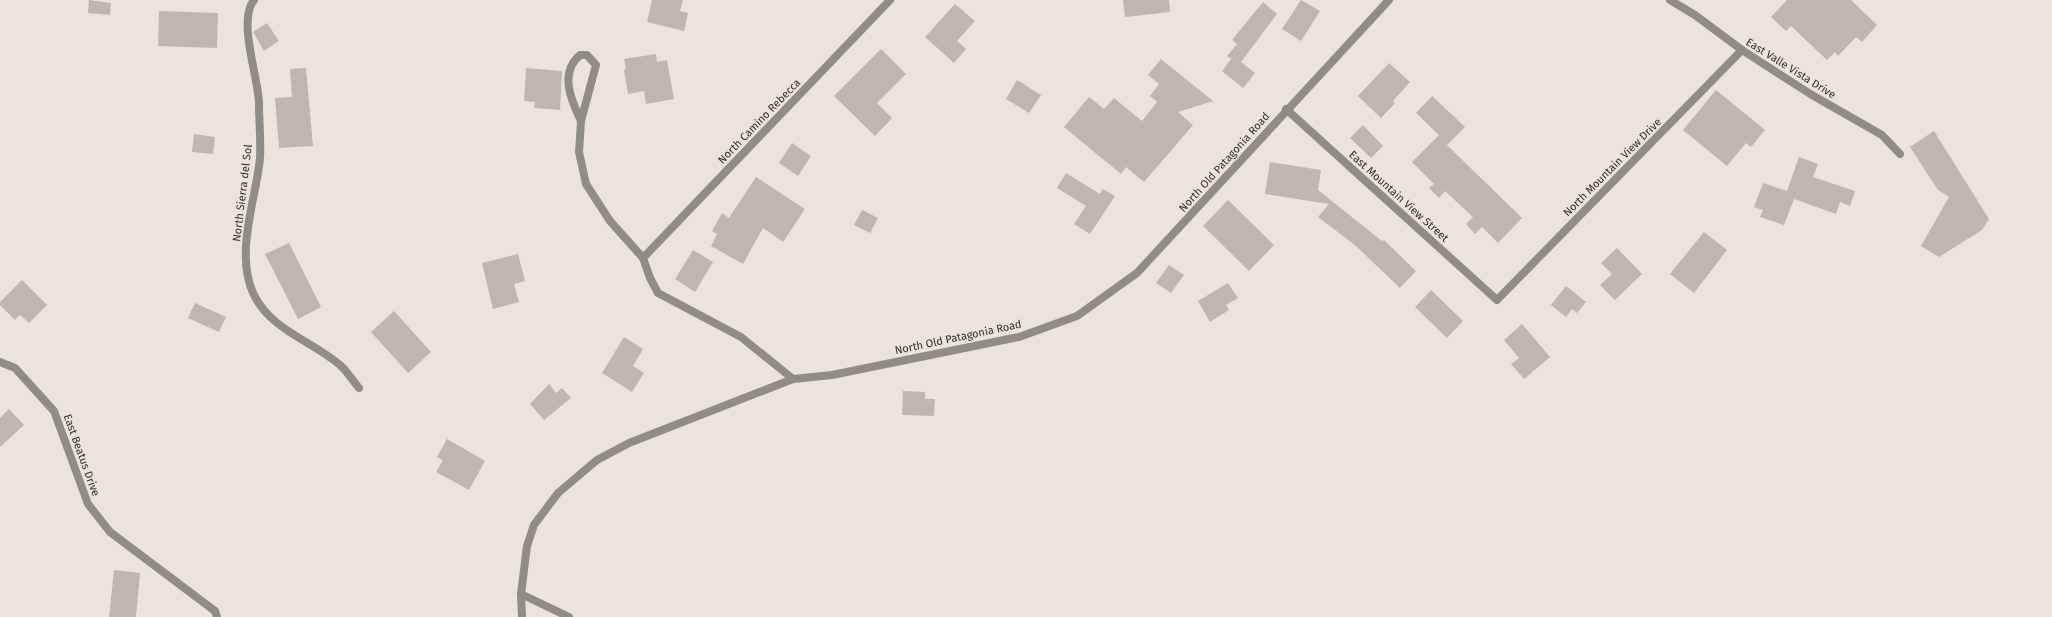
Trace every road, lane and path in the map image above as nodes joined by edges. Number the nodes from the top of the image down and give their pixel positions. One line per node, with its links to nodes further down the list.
1 (254, 0): 13 (street, North Sierra del Sol)
2 (890, 0): 9 (street, North Camino Rebecca)
3 (1389, 0): 6 (street, North Old Patagonia Road)
4 (1670, 0): 5 (street, East Valle Vista Drive)
5 (1742, 50): 8 (street, East Valle Vista Drive); 10 (street, North Mountain View Drive)
6 (1286, 110): 10 (street, East Mountain View Street); 12 (street, North Old Patagonia Road)
7 (580, 121): 7 (street); 9 (street)
8 (1900, 154)
9 (643, 258): 12 (street)
10 (1496, 300)
11 (0, 362): 15 (street, East Beatus Drive)
12 (793, 379): 14 (street, North Old Patagonia Road)
13 (359, 388)
14 (521, 594): 16 (street, North Old Patagonia Road); 17 (street)
15 (217, 617)
16 (522, 617)
17 (569, 617)

